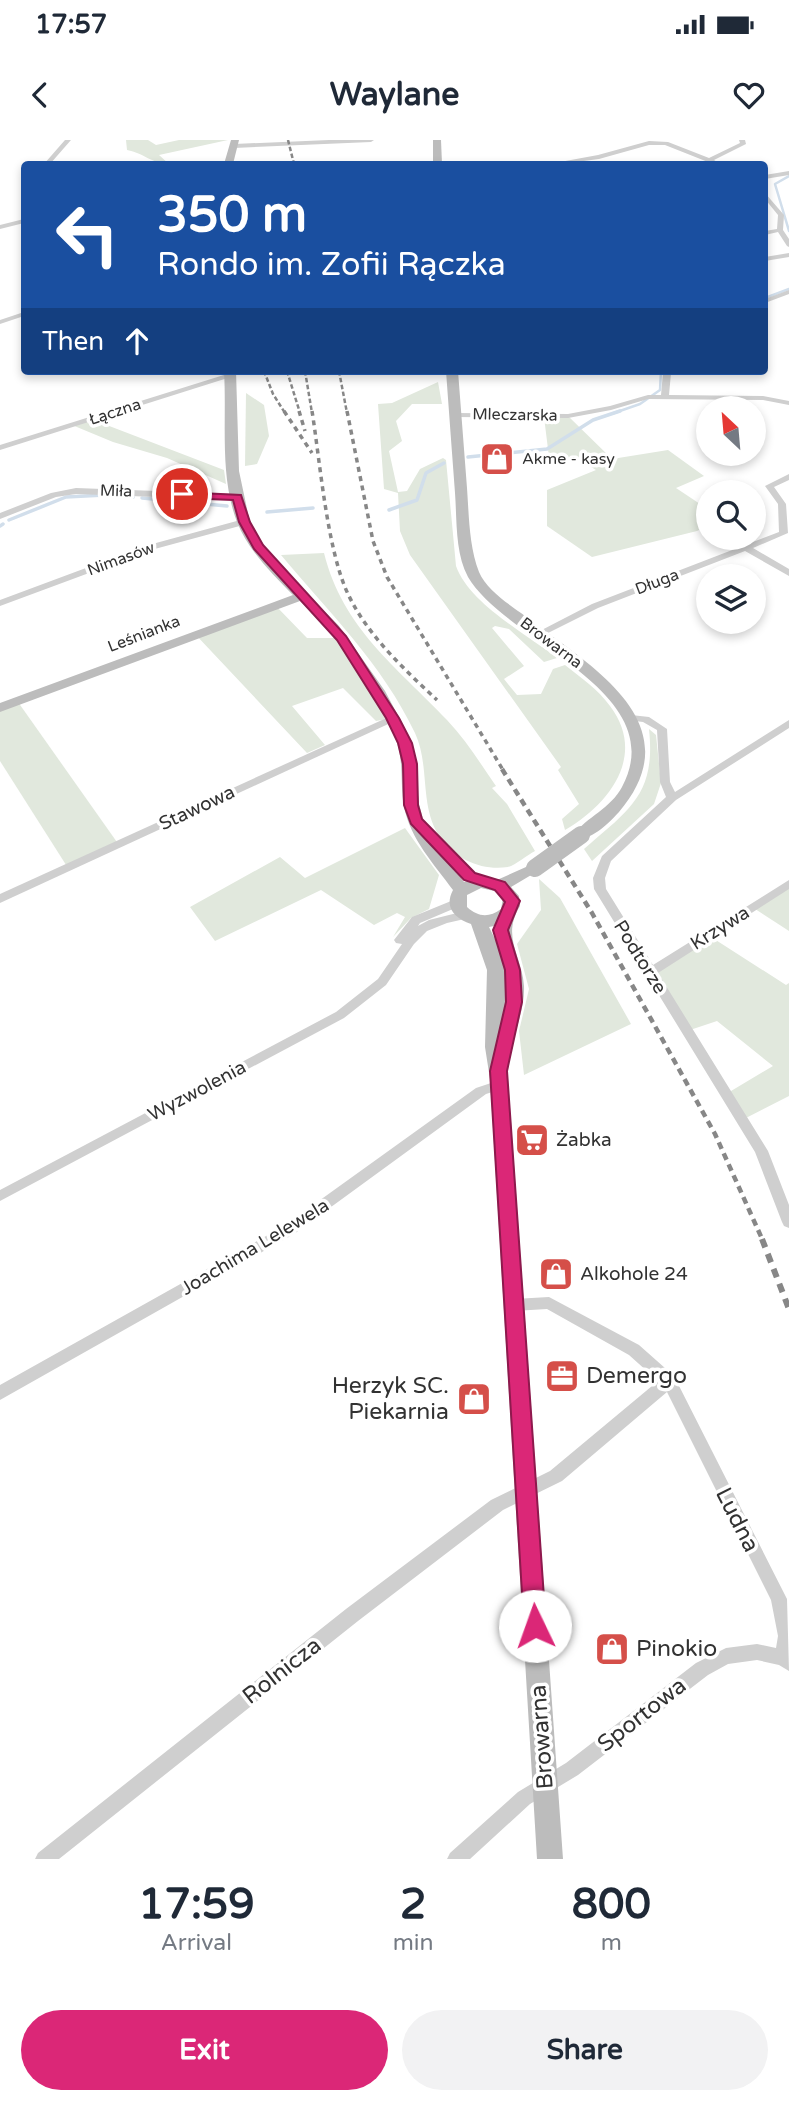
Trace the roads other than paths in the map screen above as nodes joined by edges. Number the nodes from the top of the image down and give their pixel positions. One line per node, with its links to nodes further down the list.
1 (68, 140): 10 (street)
2 (371, 140): 7 (street)
3 (437, 140): 12 (street)
4 (632, 140): 8 (street)
5 (742, 140): 9 (street)
6 (648, 142): 8 (street); 9 (street)
7 (234, 143): 11 (street)
8 (639, 146): 13 (street)
9 (710, 160)
10 (50, 161)
11 (229, 161)
12 (438, 161)
13 (572, 161)
14 (789, 173): 15 (street)
15 (768, 176)
16 (768, 199): 19 (street)
17 (21, 222): 18 (street)
18 (0, 227)
19 (780, 230): 20 (street); 21 (street)
20 (768, 232)
21 (789, 244)
22 (789, 255): 23 (street)
23 (768, 258)
24 (789, 292): 25 (street)
25 (768, 300)
26 (21, 315): 27 (street)
27 (0, 322)
28 (224, 375): 36 (street, Łączna)
29 (230, 375): 38 (street)
30 (452, 375): 34 (street, Browarna)
31 (666, 375): 32 (street)
32 (657, 397): 33 (street, Mleczarska); 34 (street, Mleczarska)
33 (785, 403): 35 (street)
34 (455, 415): 47 (street, Browarna)
35 (789, 416)
36 (0, 448)
37 (789, 477): 41 (street, Długa)
38 (237, 497): 39 (street, Miła); 40 (street)
39 (0, 516)
40 (244, 522): 45 (street); 46 (street, Nimasów)
41 (766, 540)
42 (741, 550): 47 (street, Długa)
43 (749, 550): 44 (street)
44 (789, 573)
45 (302, 596): 48 (street, Leśnianka); 49 (street)
46 (0, 603)
47 (539, 634): 50 (street, Browarna)
48 (0, 708)
49 (393, 718): 53 (street); 57 (street, Stawowa)
50 (631, 718): 52 (street); 56 (street, Browarna, bridge)
51 (789, 723): 52 (street, Podtorze)
52 (672, 798): 60 (street, Podtorze)
53 (416, 821): 54 (street); 58 (street, Browarna)
54 (481, 883): 56 (street); 58 (street)
55 (789, 884): 60 (street, Krzywa)
56 (505, 891): 59 (street, Browarna)
57 (0, 899)
58 (465, 907): 59 (street); 61 (street, Browarna); 62 (street, Wyzwolenia)
59 (505, 916): 61 (street, Browarna)
60 (650, 972): 63 (street, Podtorze)
61 (499, 1078): 64 (street, Browarna); 66 (street, Joachima Lelewela)
62 (0, 1196)
63 (789, 1222)
64 (514, 1305): 65 (street, Ludna); 67 (street, Browarna)
65 (669, 1381): 67 (street); 68 (street, Ludna)
66 (0, 1393)
67 (527, 1492): 69 (street, Browarna); 70 (street, Rolnicza)
68 (787, 1661): 69 (street, Sportowa)
69 (545, 1788): 71 (street, Sportowa); 72 (street, Browarna)
70 (44, 1859)
71 (456, 1859)
72 (550, 1859)

